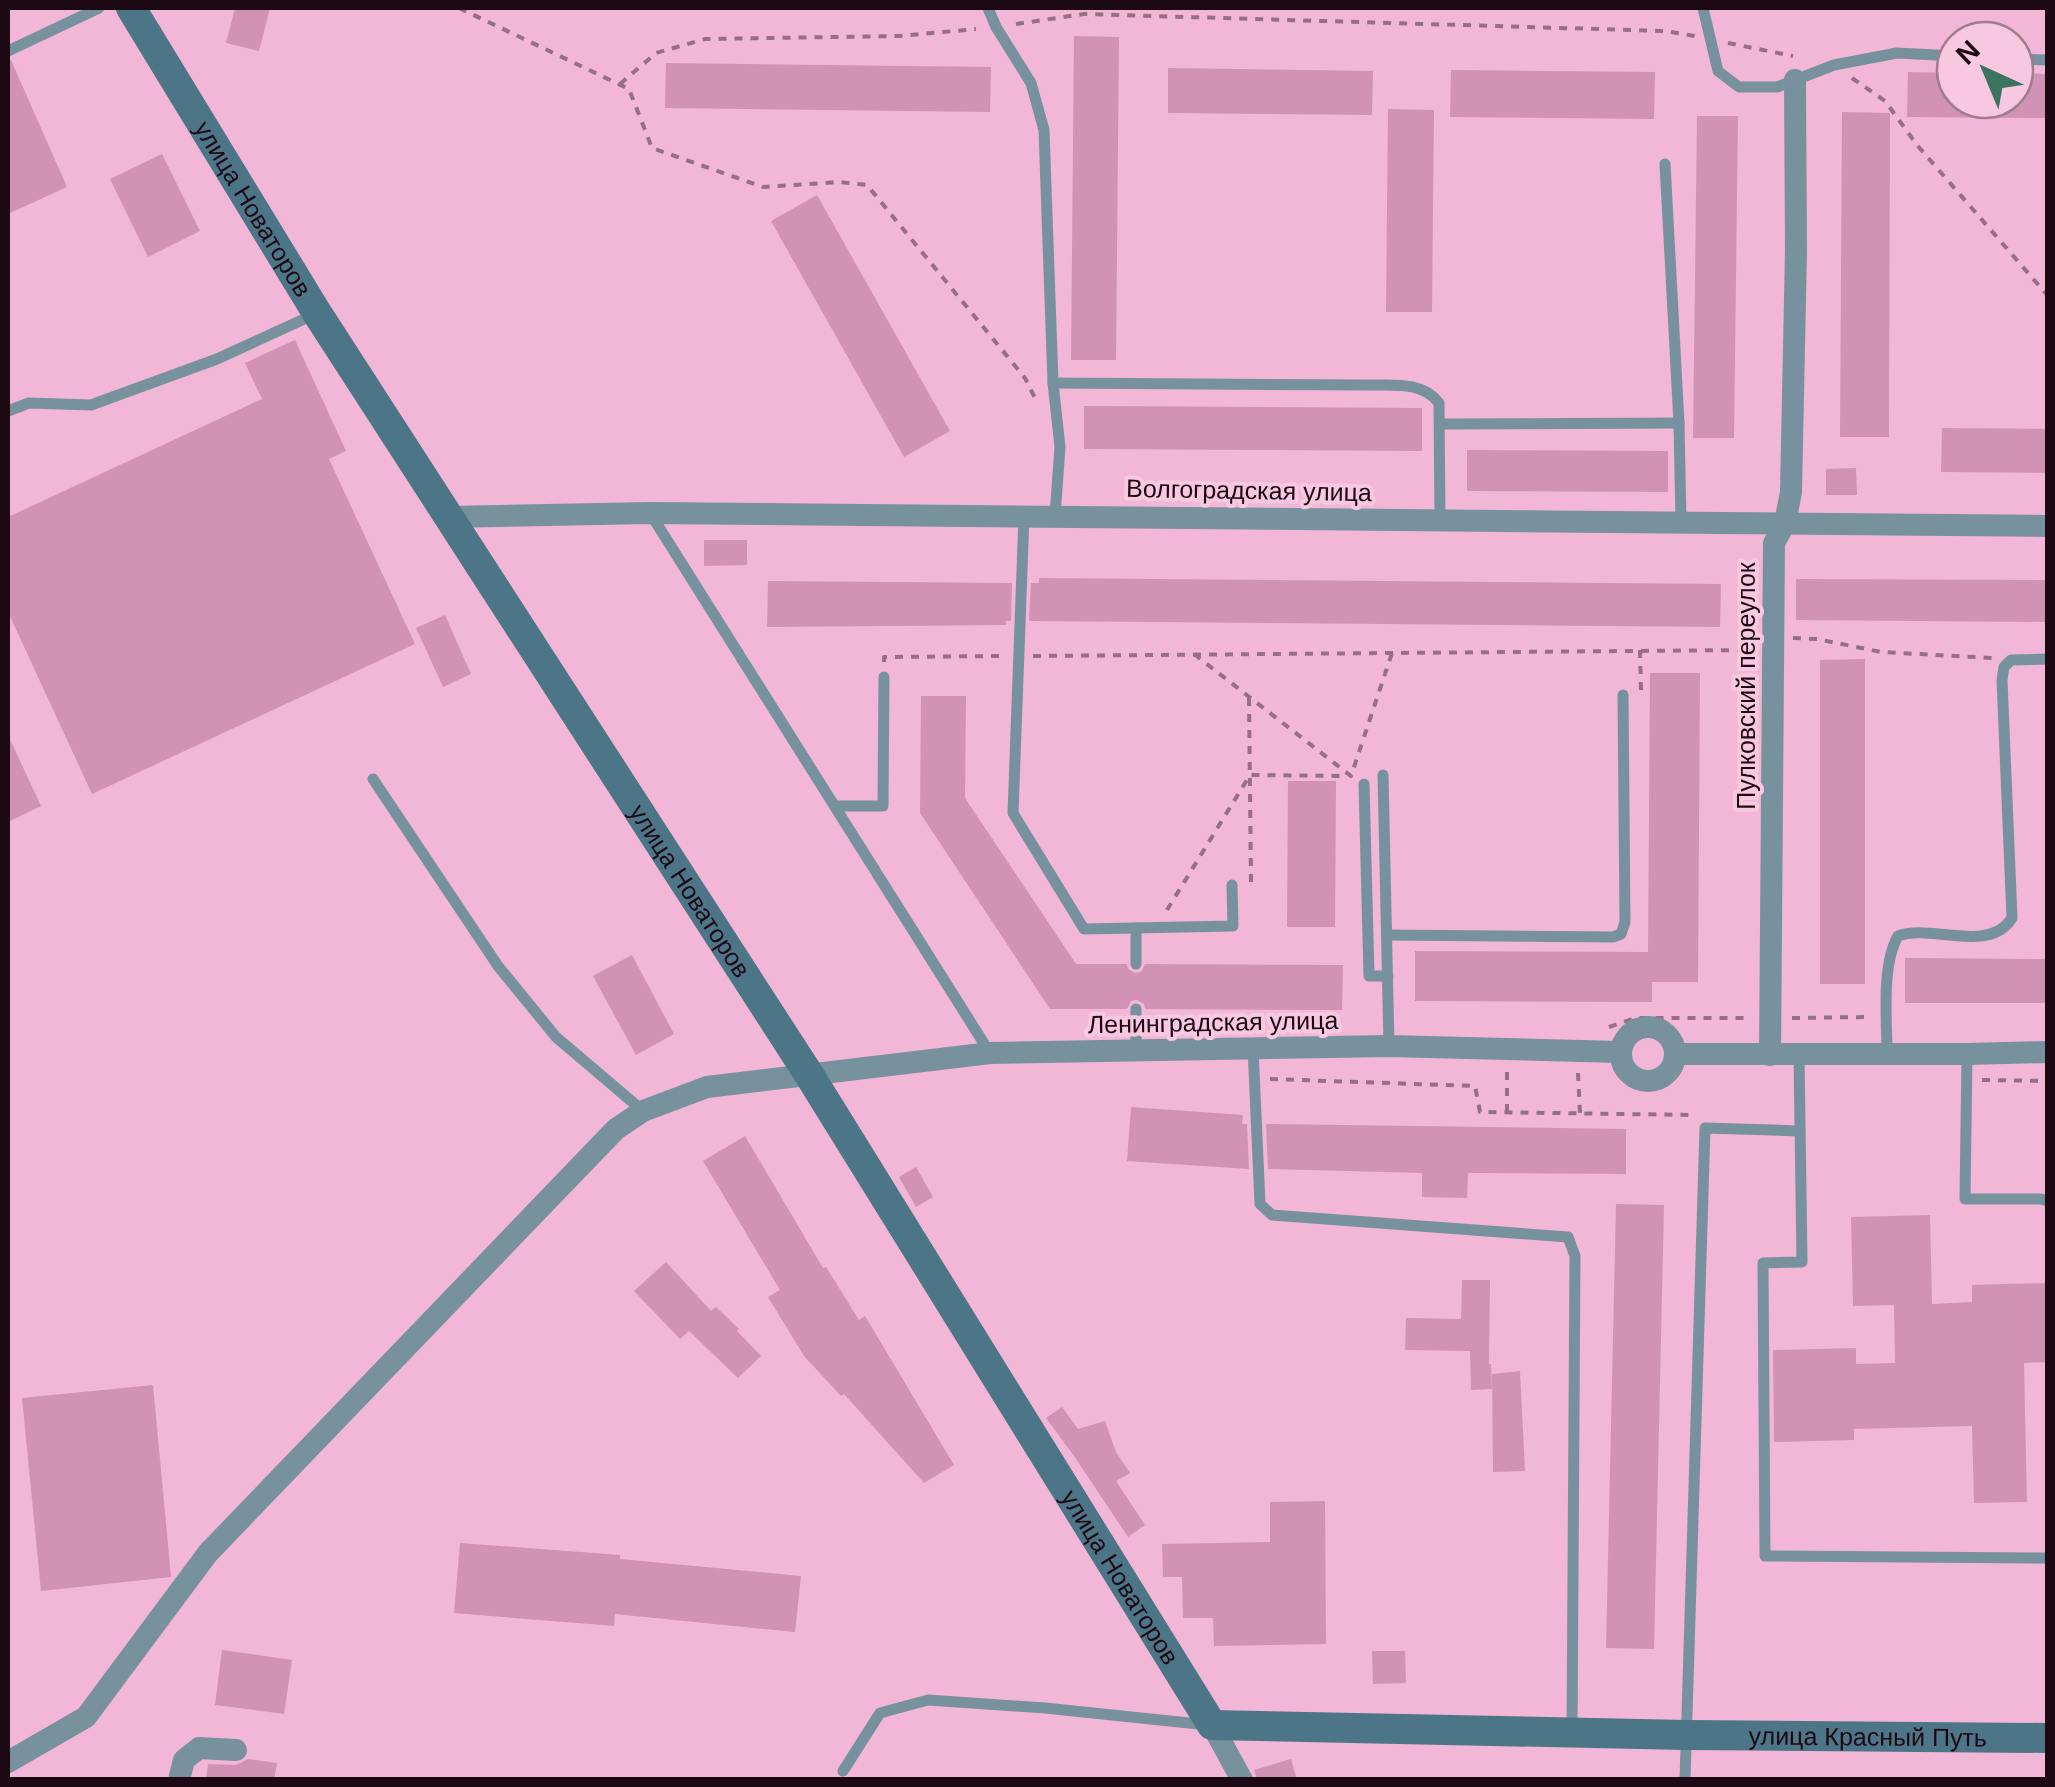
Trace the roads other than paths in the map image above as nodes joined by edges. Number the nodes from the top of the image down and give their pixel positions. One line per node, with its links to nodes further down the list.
1 (98, 8): 5 (lane)
2 (131, 8): 9 (street, улица Новаторов)
3 (988, 8): 10 (lane)
4 (1703, 8): 7 (lane)
5 (8, 52)
6 (1935, 55): 7 (lane)
7 (1795, 80): 20 (street, Пулковский переулок)
8 (1665, 164): 12 (lane)
9 (317, 313): 11 (lane); 17 (street, улица Новаторов)
10 (1053, 383): 13 (lane); 16 (lane)
11 (8, 412)
12 (1678, 423): 13 (lane); 19 (lane)
13 (1440, 424): 18 (lane)
14 (650, 513): 15 (street, Волгоградская улица); 17 (street, Волгоградская улица); 28 (lane)
15 (1024, 516): 16 (street, Волгоградская улица); 30 (lane)
16 (1055, 516): 18 (street, Волгоградская улица)
17 (449, 517): 46 (street, улица Новаторов)
18 (1440, 520): 19 (street, Волгоградская улица)
19 (1681, 521): 20 (street, Волгоградская улица)
20 (1785, 523): 21 (street, Волгоградская улица); 43 (street, Пулковский переулок)
21 (2048, 526)
22 (2048, 659): 45 (lane)
23 (884, 677): 28 (lane)
24 (1622, 696): 31 (lane)
25 (1383, 775): 31 (lane)
26 (373, 779): 47 (lane)
27 (1364, 784): 33 (lane)
28 (835, 806): 38 (lane)
29 (1232, 885): 30 (lane)
30 (1136, 928): 32 (lane)
31 (1386, 934): 33 (lane)
32 (1136, 964)
33 (1388, 976): 35 (lane)
34 (1136, 1009): 37 (lane)
35 (1389, 1046): 36 (street, Ленинградская улица); 39 (street, Ленинградская улица)
36 (1253, 1048): 37 (street, Ленинградская улица); 52 (lane)
37 (1136, 1050): 38 (street, Ленинградская улица)
38 (990, 1052): 46 (street, Ленинградская улица)
39 (1620, 1052): 41 (street); 41 (street)
40 (2048, 1052): 42 (street)
41 (1676, 1054): 43 (street)
42 (1967, 1054): 45 (street); 49 (lane)
43 (1770, 1055): 44 (street)
44 (1799, 1055): 45 (street); 48 (lane)
45 (1887, 1055)
46 (808, 1074): 47 (street, Ленинградская улица); 51 (street, улица Новаторов)
47 (643, 1111): 56 (street, Ленинградская улица)
48 (1800, 1130): 50 (lane); 53 (lane)
49 (2048, 1201)
50 (2048, 1558)
51 (1212, 1725): 52 (street, улица Красный Путь); 57 (lane); 59 (street, улица Новаторов)
52 (1572, 1733): 53 (street, улица Красный Путь)
53 (1686, 1735): 54 (street, улица Красный Путь); 60 (lane)
54 (2048, 1738)
55 (236, 1750): 58 (street)
56 (8, 1762)
57 (843, 1771)
58 (179, 1780)
59 (1242, 1780)
60 (1685, 1780)

